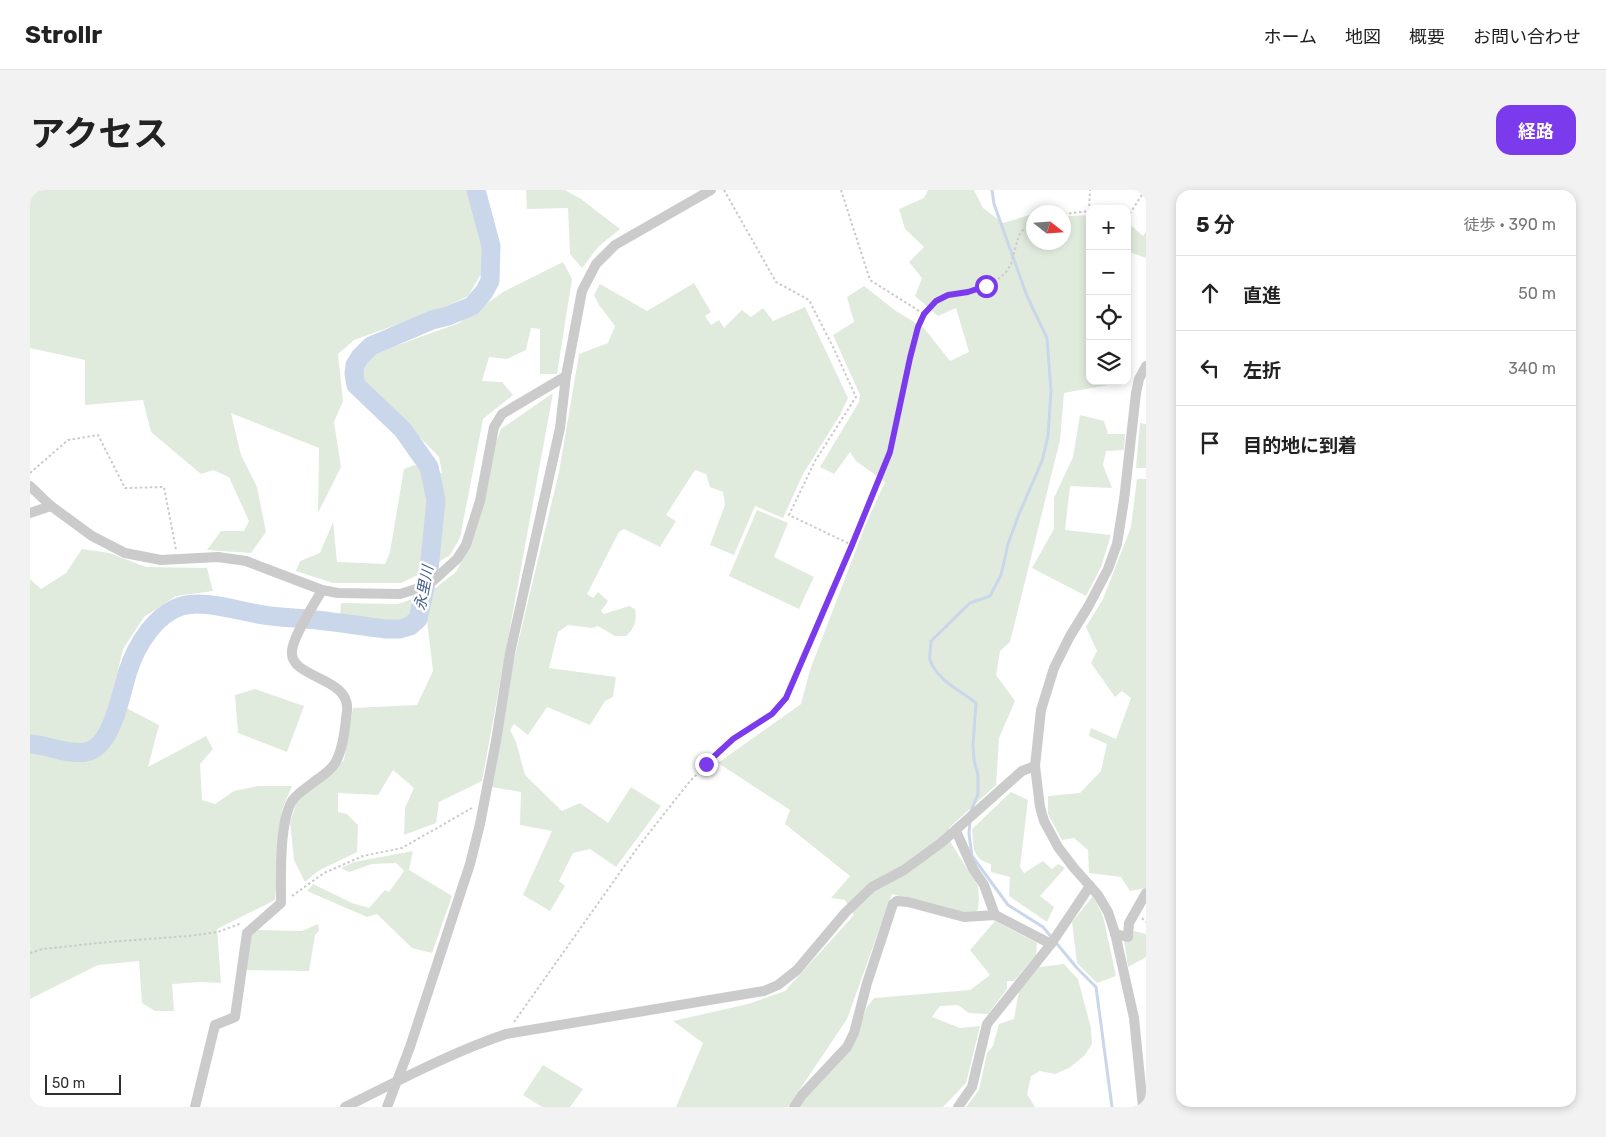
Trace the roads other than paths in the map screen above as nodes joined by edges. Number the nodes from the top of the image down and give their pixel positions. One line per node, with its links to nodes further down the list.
1 (710, 190): 3 (street)
2 (1146, 366): 8 (street)
3 (566, 376): 7 (street); 15 (street)
4 (30, 486): 5 (street)
5 (52, 506): 6 (street); 7 (street)
6 (30, 513)
7 (322, 590): 16 (street)
8 (1035, 766): 9 (street); 10 (street)
9 (956, 831): 12 (street); 15 (street)
10 (1090, 886): 13 (street); 14 (street)
11 (1146, 893): 13 (street)
12 (995, 915): 14 (street); 19 (street)
13 (1115, 934): 21 (street)
14 (1053, 940): 20 (street)
15 (397, 1081): 17 (street); 18 (street)
16 (195, 1107)
17 (345, 1107)
18 (387, 1107)
19 (794, 1107)
20 (958, 1107)
21 (1143, 1107)

